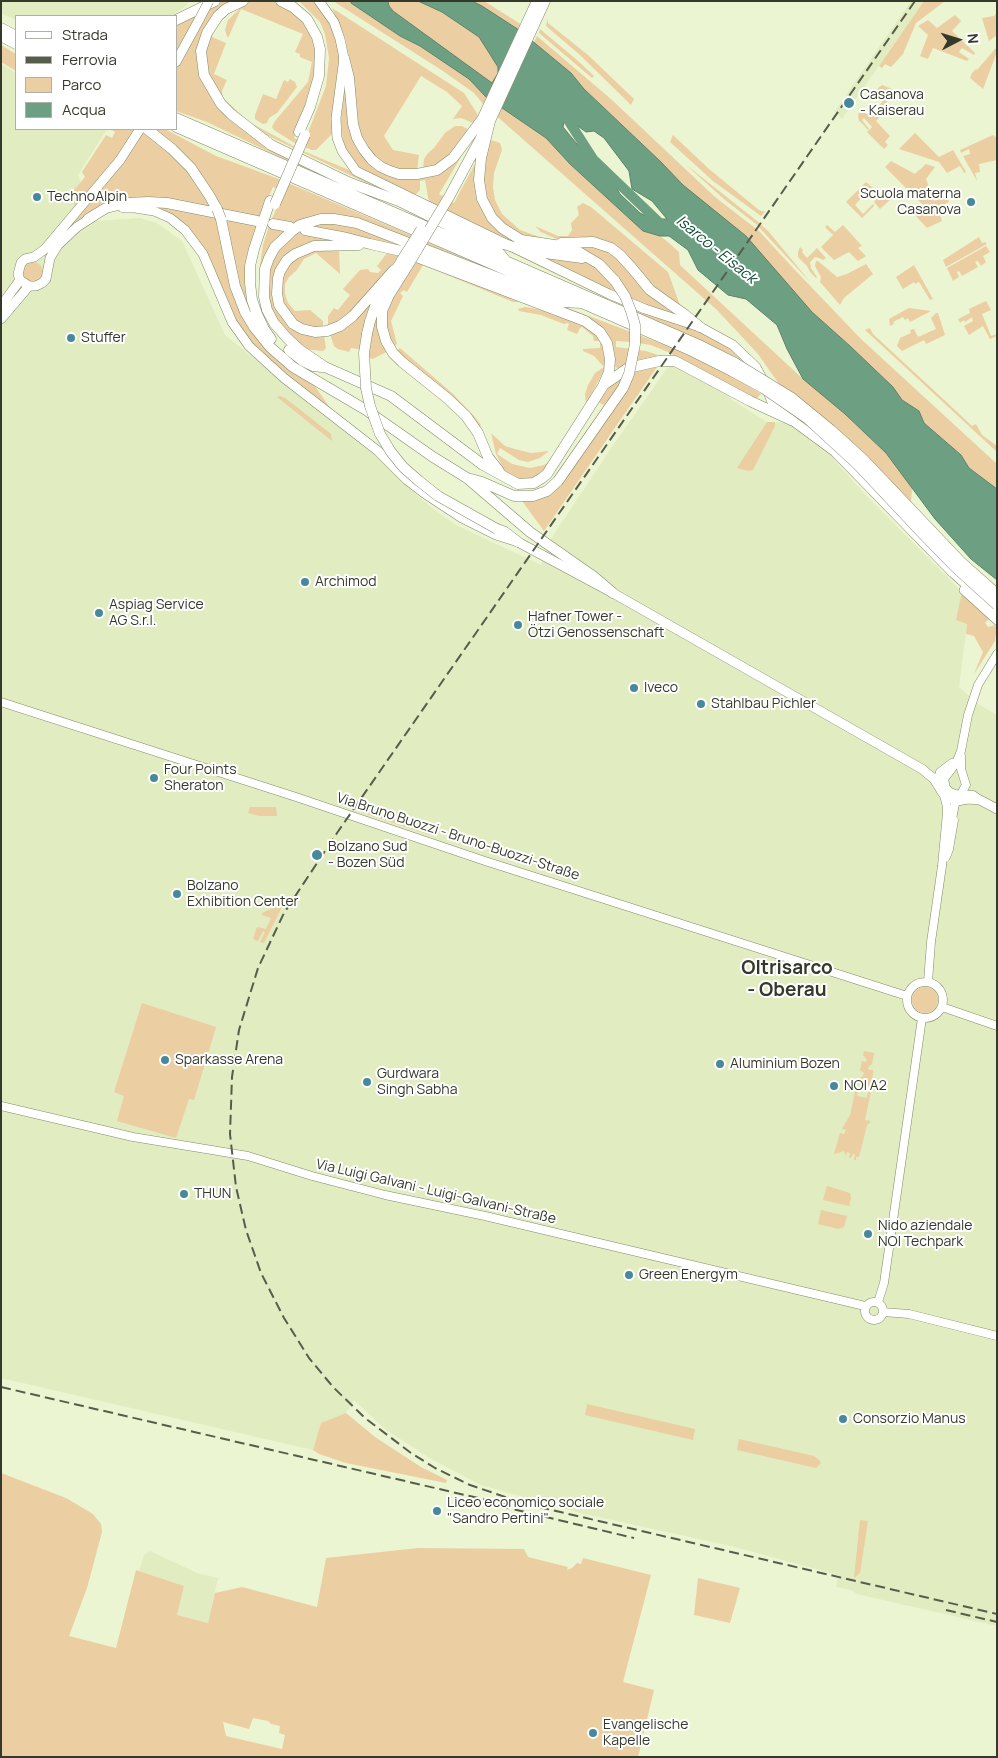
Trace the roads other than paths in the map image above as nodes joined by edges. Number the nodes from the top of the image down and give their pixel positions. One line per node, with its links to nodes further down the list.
1 (209, 1): 15 (main road, bridge)
2 (215, 1): 9 (highway)
3 (243, 1): 36 (highway)
4 (281, 1): 22 (highway)
5 (295, 1): 22 (highway)
6 (319, 1): 16 (main road)
7 (537, 1): 18 (highway)
8 (545, 1): 18 (highway)
9 (178, 19)
10 (1, 26): 11 (highway); 12 (highway)
11 (15, 29)
12 (15, 35)
13 (1, 36): 14 (highway)
14 (15, 43)
15 (178, 58)
16 (344, 58): 23 (highway); 31 (main road)
17 (178, 119): 36 (highway)
18 (487, 119): 23 (highway); 23 (highway)
19 (178, 127): 41 (highway)
20 (139, 130): 33 (main road)
21 (149, 130): 47 (highway)
22 (302, 134): 24 (highway)
23 (479, 136): 32 (highway); 35 (highway, bridge)
24 (272, 203): 46 (highway); 47 (highway)
25 (88, 219): 26 (highway); 37 (main road); 53 (main road)
26 (257, 221)
27 (273, 224): 28 (highway)
28 (290, 228)
29 (305, 230): 30 (highway)
30 (370, 244): 38 (highway); 48 (highway)
31 (504, 244): 34 (highway); 44 (main road)
32 (547, 244): 34 (highway); 44 (highway)
33 (34, 257): 37 (main road); 39 (main road)
34 (590, 259): 50 (highway, bridge)
35 (405, 262): 38 (highway); 51 (highway)
36 (507, 262): 45 (highway)
37 (48, 266): 40 (main road)
38 (394, 270): 53 (highway, bridge)
39 (20, 280): 40 (main road); 42 (main road)
40 (29, 286): 43 (main road)
41 (582, 303): 45 (highway); 46 (highway)
42 (1, 306)
43 (1, 319)
44 (700, 327): 49 (main road)
45 (732, 366): 55 (highway, bridge); 56 (highway, bridge)
46 (325, 367): 51 (highway)
47 (318, 382): 50 (highway)
48 (603, 386): 49 (highway); 51 (highway)
49 (791, 420): 52 (main road)
50 (467, 478): 54 (highway)
51 (507, 479)
52 (922, 541): 57 (main road); 58 (main road)
53 (518, 542): 54 (main road)
54 (614, 593): 62 (main road)
55 (997, 594)
56 (997, 605)
57 (997, 612)
58 (997, 620)
59 (997, 654): 61 (main road)
60 (1, 702): 68 (main road, Via Bruno Buozzi - Bruno-Buozzi-Straße)
61 (960, 751): 62 (main road); 64 (main road); 64 (main road)
62 (937, 782): 63 (main road)
63 (944, 795): 64 (main road); 66 (main road)
64 (961, 798): 65 (main road); 66 (main road)
65 (997, 809)
66 (942, 866): 67 (main road)
67 (928, 982): 68 (main road); 69 (main road)
68 (908, 996): 70 (main road)
69 (942, 1007): 70 (main road); 71 (main road)
70 (922, 1018): 73 (main road)
71 (997, 1026)
72 (1, 1106): 74 (main road, Via Luigi Galvani - Luigi-Galvani-Straße)
73 (878, 1302): 74 (main road); 75 (main road)
74 (865, 1306): 75 (main road)
75 (883, 1312): 76 (main road)
76 (997, 1336)

